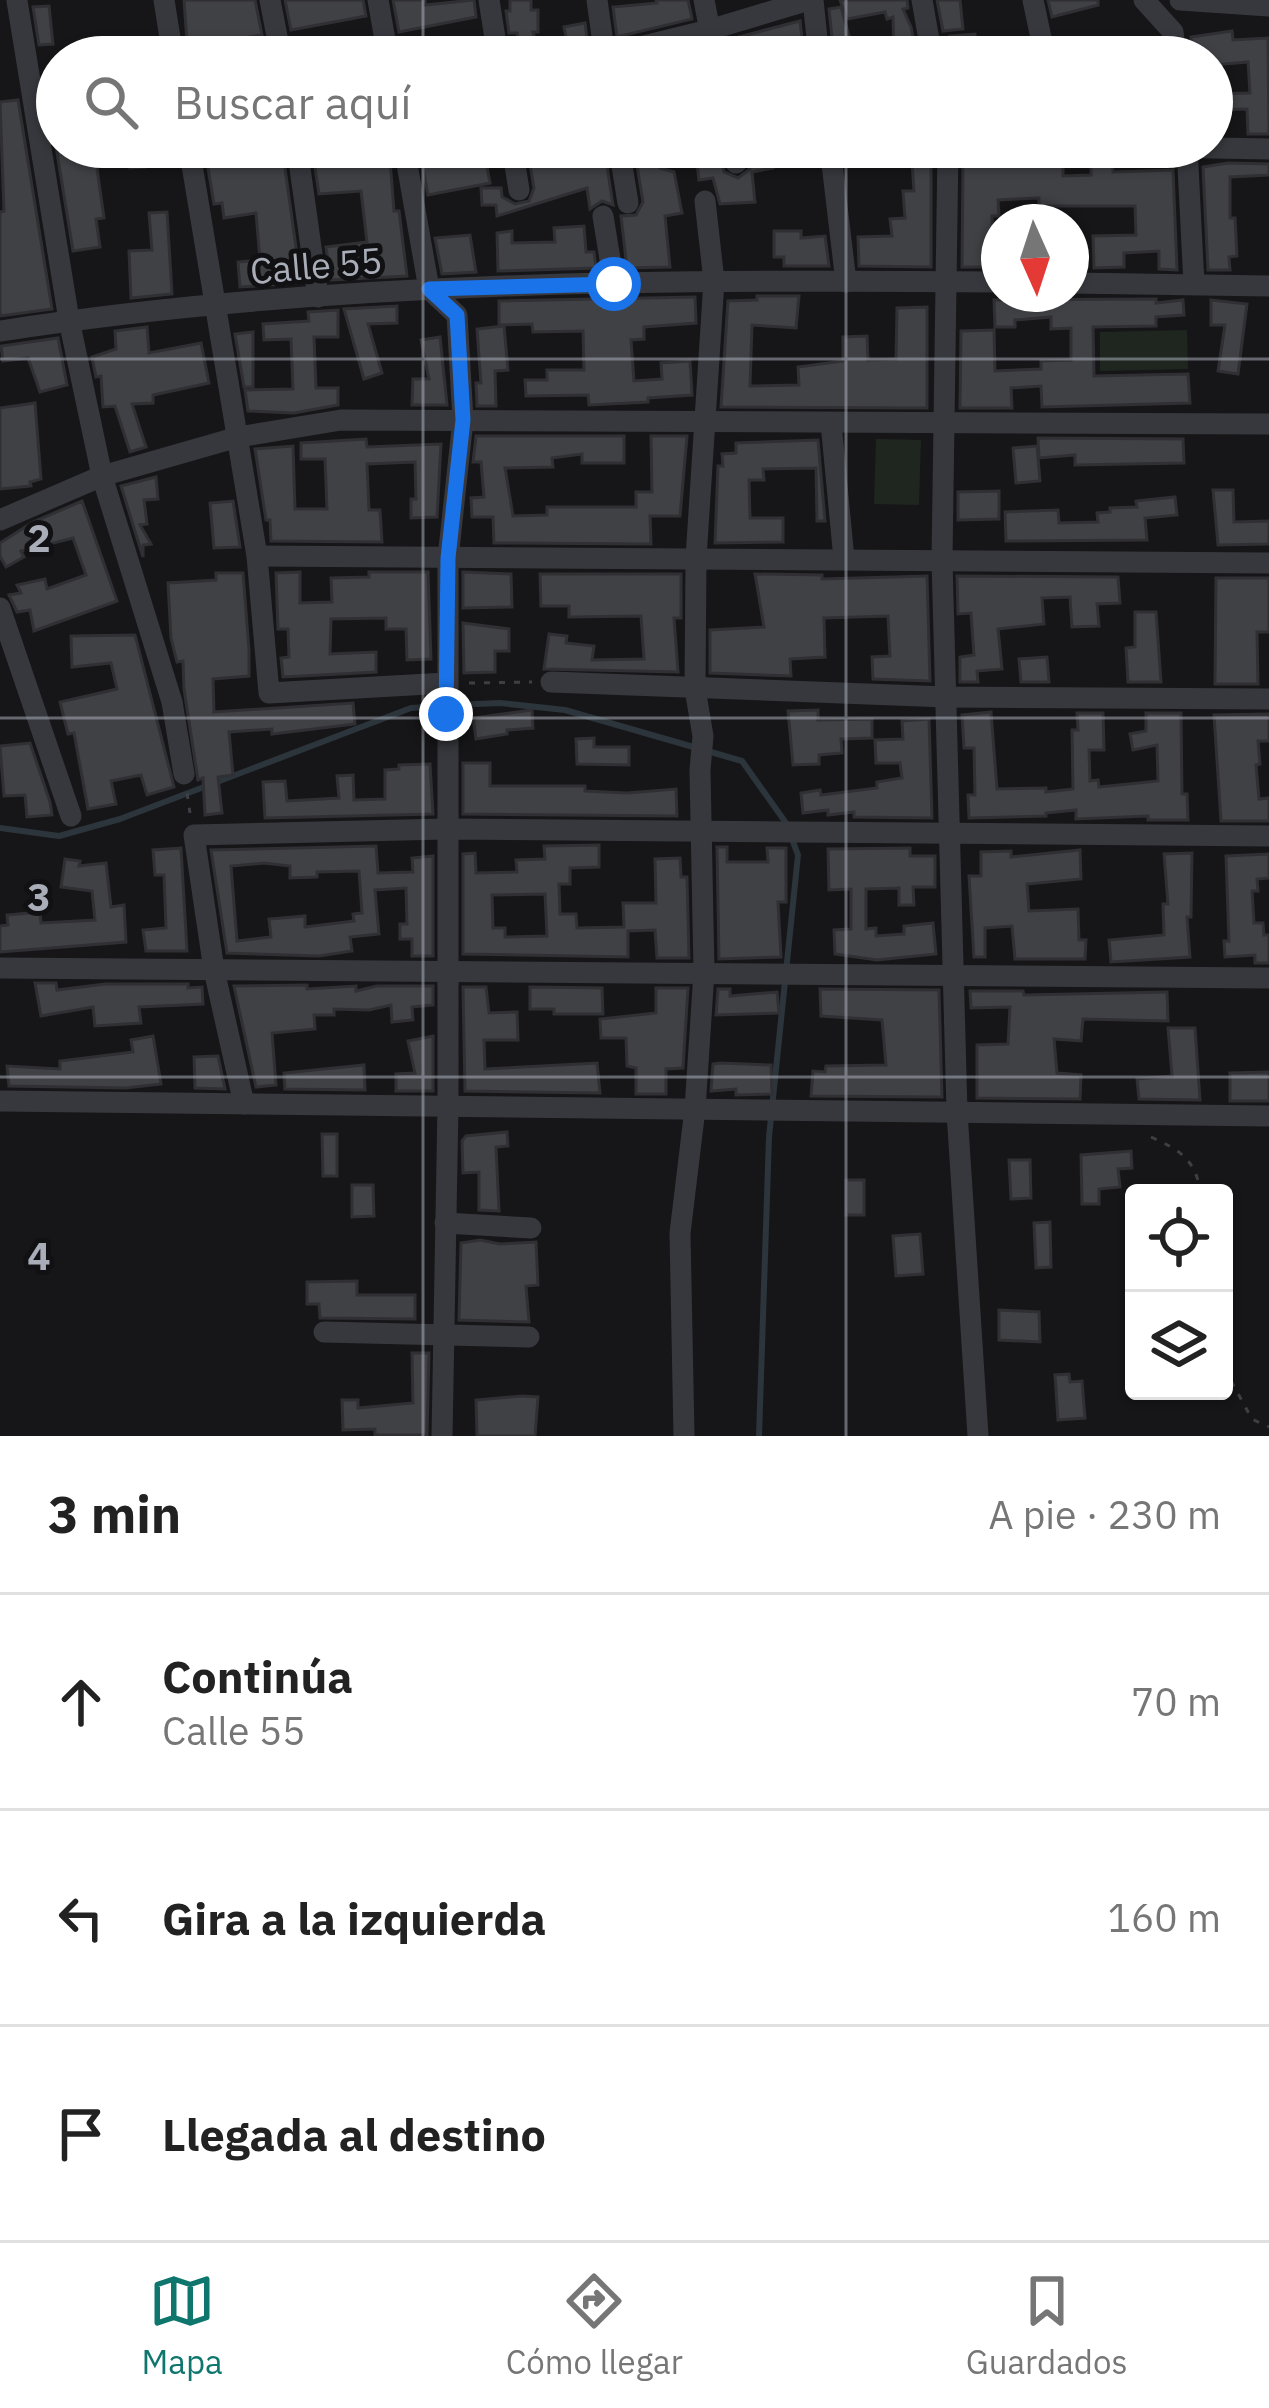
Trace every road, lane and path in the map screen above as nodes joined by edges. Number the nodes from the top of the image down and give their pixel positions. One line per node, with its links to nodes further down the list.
1 (20, 0): 14 (street); 28 (street)
2 (164, 0): 17 (street)
3 (271, 0): 18 (street)
4 (378, 0): 19 (street)
5 (490, 0): 20 (street)
6 (597, 0): 21 (street)
7 (704, 0): 16 (street)
8 (811, 0): 16 (street); 24 (street)
9 (922, 0): 25 (street)
10 (1034, 0): 26 (street)
11 (1144, 0): 27 (street)
12 (1180, 0): 13 (street)
13 (1225, 1): 15 (street)
14 (0, 5)
15 (1269, 6)
16 (709, 30): 22 (street); 23 (street)
17 (170, 36)
18 (277, 36)
19 (384, 36)
20 (495, 36)
21 (601, 36)
22 (685, 36)
23 (710, 36)
24 (816, 36)
25 (928, 36)
26 (1041, 36)
27 (1173, 36)
28 (36, 102)
29 (1233, 148): 30 (street)
30 (1269, 149)
31 (46, 168): 55 (street)
32 (193, 168): 54 (street)
33 (300, 168): 53 (street)
34 (408, 168): 52 (street)
35 (515, 168): 40 (street)
36 (622, 168): 42 (street)
37 (832, 168): 45 (street)
38 (948, 168): 46 (street)
39 (1188, 168): 50 (street)
40 (519, 190)
41 (705, 201): 44 (street)
42 (628, 203)
43 (603, 216): 49 (street)
44 (714, 281): 45 (street, Calle 55); 49 (street, Calle 55); 58 (street)
45 (846, 282): 46 (street, Calle 55)
46 (947, 282): 47 (street, Calle 55); 60 (street)
47 (981, 282)
48 (1089, 283): 50 (street)
49 (614, 284): 52 (street, Calle 55)
50 (1194, 284): 51 (street)
51 (1269, 286)
52 (429, 289): 53 (street, Calle 55); 57 (street)
53 (318, 296): 54 (street, Calle 55)
54 (216, 306): 55 (street, Calle 55); 62 (street)
55 (70, 320): 56 (street, Calle 55); 63 (street)
56 (0, 331)
57 (463, 420): 58 (street); 62 (street); 66 (street)
58 (704, 422): 59 (street); 67 (street)
59 (831, 423): 60 (street); 68 (street)
60 (942, 423): 61 (street); 69 (street)
61 (1269, 424)
62 (238, 437): 63 (street); 65 (street)
63 (102, 476): 64 (street); 77 (street)
64 (0, 520)
65 (257, 556): 66 (street); 73 (street)
66 (448, 558): 67 (street); 73 (street)
67 (696, 558): 68 (street); 74 (street)
68 (844, 560): 69 (street)
69 (942, 560): 70 (street); 75 (street)
70 (1269, 562)
71 (0, 608): 78 (street)
72 (551, 682): 73 (path); 74 (street)
73 (446, 683): 79 (street)
74 (695, 689): 75 (street); 81 (street)
75 (946, 697): 76 (street); 80 (street)
76 (1269, 699)
77 (184, 774): 82 (path)
78 (71, 816)
79 (446, 830): 81 (street); 82 (street); 86 (street)
80 (950, 832): 81 (street); 83 (street); 88 (street)
81 (701, 834): 87 (street)
82 (194, 836): 85 (street)
83 (1269, 836)
84 (0, 968): 85 (street)
85 (214, 970): 86 (street); 91 (street)
86 (447, 973): 87 (street); 92 (street)
87 (704, 973): 88 (street); 93 (street)
88 (953, 975): 89 (street); 94 (street)
89 (1269, 978)
90 (0, 1101): 91 (street)
91 (244, 1104): 92 (street)
92 (448, 1106): 93 (street); 98 (street)
93 (695, 1109): 94 (street); 106 (street)
94 (957, 1112): 95 (street); 107 (street)
95 (1126, 1114): 96 (street); 97 (path)
96 (1269, 1116)
97 (1200, 1184)
98 (446, 1223): 99 (street); 101 (street)
99 (531, 1228)
100 (324, 1332): 101 (street)
101 (444, 1334): 102 (street); 105 (street)
102 (529, 1337)
103 (1233, 1384): 104 (path)
104 (1269, 1427)
105 (442, 1436)
106 (684, 1436)
107 (978, 1436)

